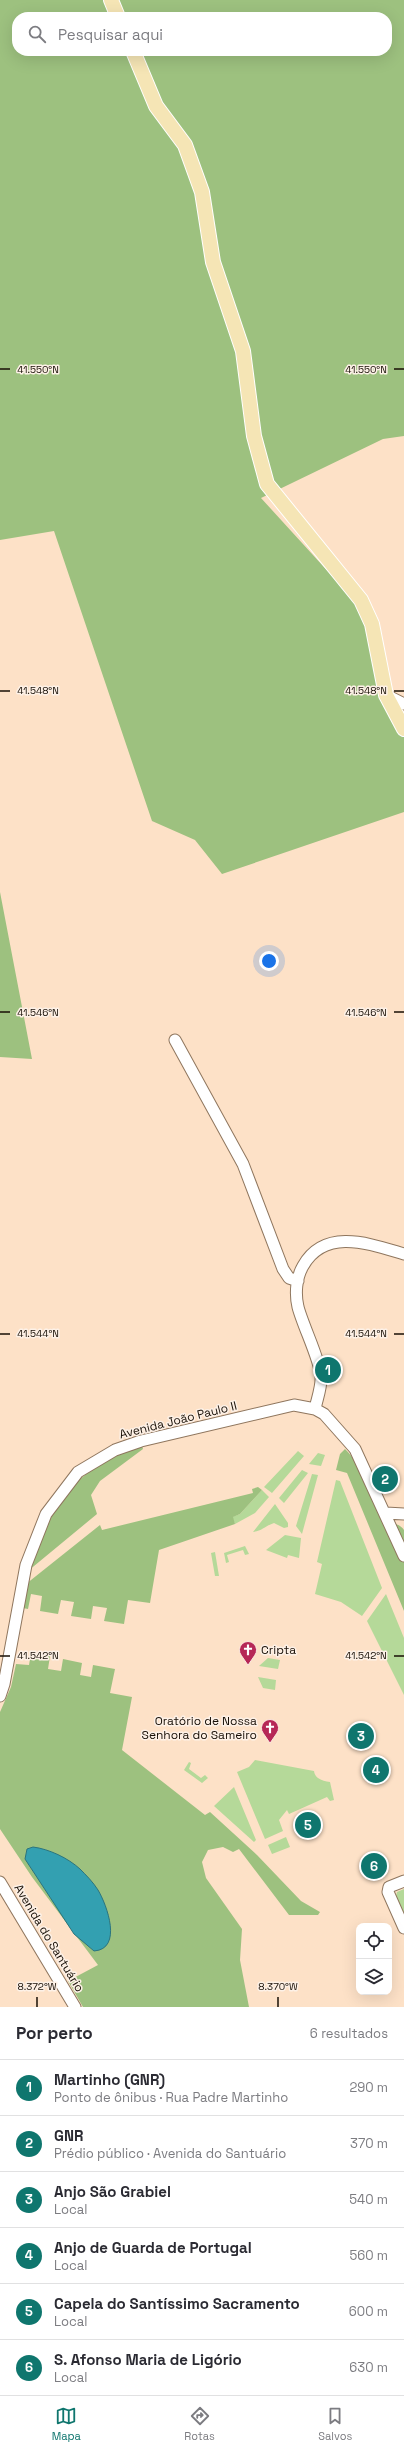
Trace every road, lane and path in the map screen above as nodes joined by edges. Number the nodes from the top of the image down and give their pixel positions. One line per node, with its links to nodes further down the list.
1 (111, 0): 2 (main road)
2 (116, 12)
3 (135, 56): 4 (main road)
4 (386, 695): 5 (street); 6 (main road)
5 (404, 704)
6 (404, 729)
7 (175, 1040): 9 (street)
8 (404, 1254): 9 (street)
9 (298, 1281): 10 (street)
10 (315, 1409): 11 (street); 14 (street, Avenida João Paulo II)
11 (386, 1513): 12 (street); 13 (street)
12 (404, 1514)
13 (404, 1556)
14 (0, 1696)
15 (404, 1881): 17 (street)
16 (0, 1882): 18 (street, Avenida do Santuário)
17 (404, 1928)
18 (75, 2007)

